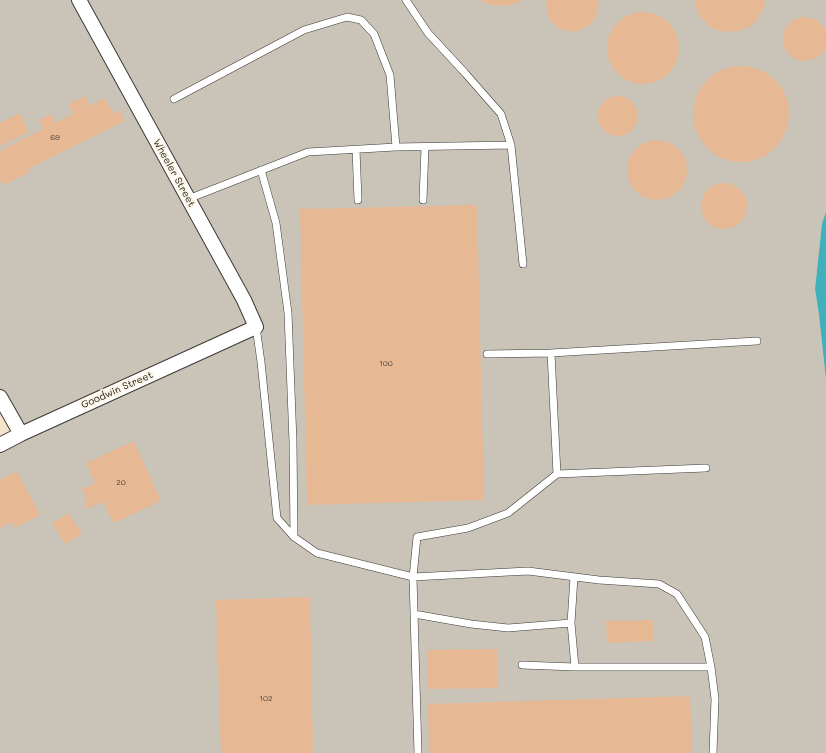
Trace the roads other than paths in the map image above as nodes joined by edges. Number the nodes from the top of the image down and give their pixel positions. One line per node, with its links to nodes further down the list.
1 (79, 0): 9 (street, Wheeler Street)
2 (406, 0): 4 (lane)
3 (174, 99): 5 (lane)
4 (511, 145): 6 (lane); 12 (lane)
5 (396, 147): 6 (lane); 7 (lane)
6 (425, 147): 11 (lane)
7 (356, 149): 8 (lane); 10 (lane)
8 (261, 170): 9 (lane); 22 (lane)
9 (188, 199): 13 (street, Wheeler Street)
10 (358, 200)
11 (424, 200)
12 (523, 264)
13 (256, 327): 18 (street, Goodwin Street); 22 (lane)
14 (757, 340): 15 (lane)
15 (550, 353): 16 (lane); 21 (lane)
16 (487, 354)
17 (0, 397): 18 (street)
18 (21, 434): 19 (street, Goodwin Street)
19 (0, 445)
20 (706, 468): 21 (lane)
21 (557, 474): 23 (lane)
22 (294, 537): 23 (lane)
23 (413, 577): 24 (lane); 25 (lane)
24 (574, 577): 26 (lane); 29 (lane)
25 (414, 614): 26 (lane); 30 (lane)
26 (571, 623): 28 (lane)
27 (522, 665): 28 (lane)
28 (575, 667): 29 (lane)
29 (711, 667): 31 (lane)
30 (418, 753)
31 (712, 753)

